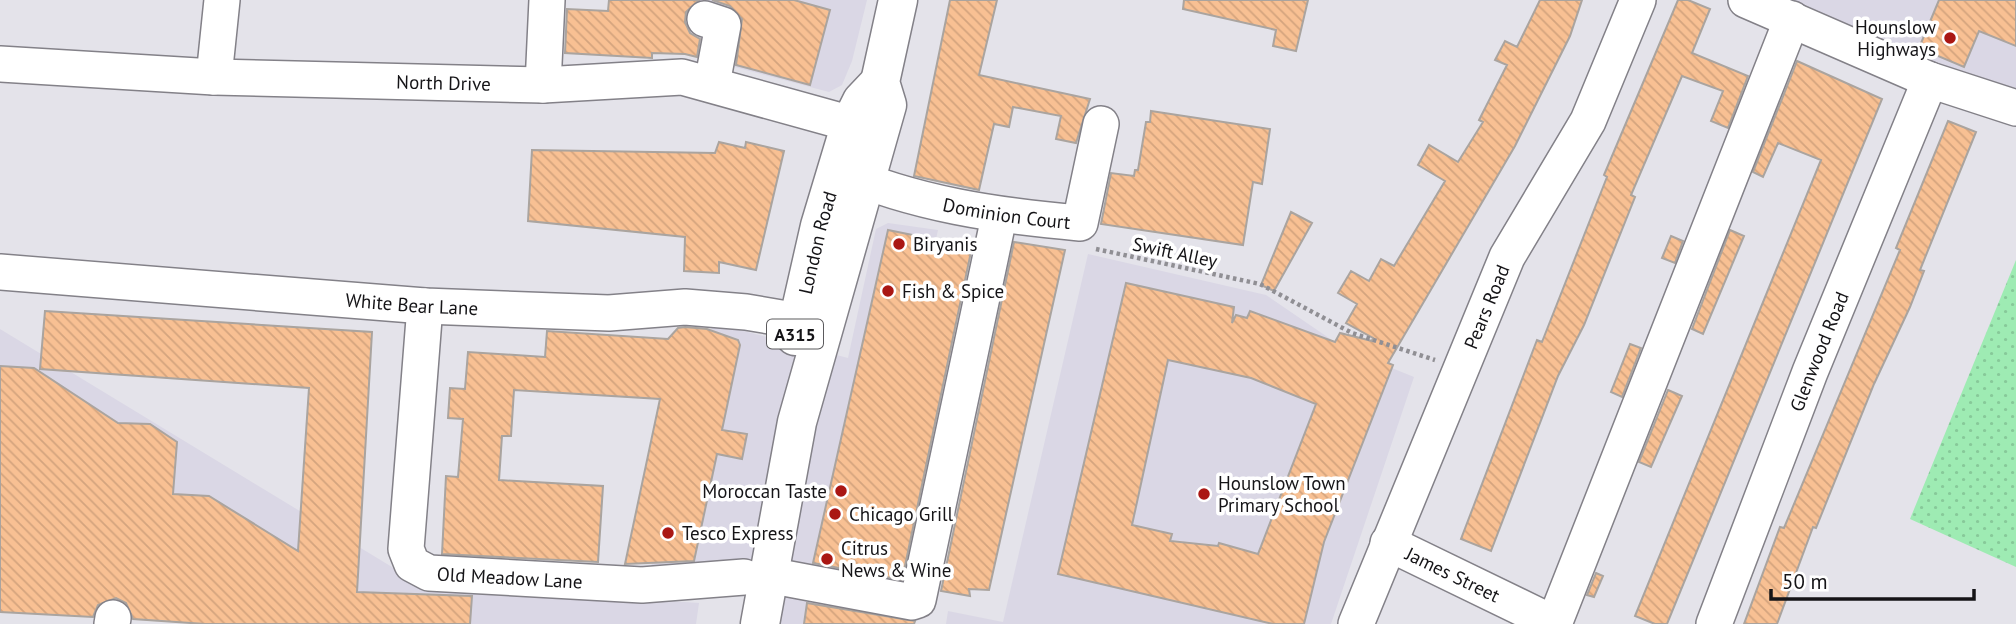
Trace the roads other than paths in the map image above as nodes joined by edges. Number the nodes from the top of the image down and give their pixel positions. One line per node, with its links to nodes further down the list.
1 (222, 0): 9 (street)
2 (547, 0): 12 (street)
3 (898, 0): 15 (main road, London Road / A315)
4 (1638, 0): 21 (street, Pears Road)
5 (1746, 0): 7 (street)
6 (705, 19): 11 (street)
7 (1792, 19): 10 (street); 26 (street)
8 (0, 64): 9 (street, North Drive)
9 (214, 77): 12 (street, North Drive)
10 (1930, 80): 13 (street); 27 (street, Glenwood Road)
11 (712, 84): 12 (street, North Drive); 15 (street, North Drive)
12 (543, 85)
13 (2016, 108)
14 (1101, 124): 16 (street, Dominion Court)
15 (865, 128): 16 (main road, London Road / A315)
16 (850, 176): 20 (main road, London Road / A315)
17 (996, 231): 22 (street, Old Meadow Lane)
18 (0, 272): 19 (street, White Bear Lane)
19 (425, 306): 20 (street, White Bear Lane); 22 (street, Old Meadow Lane)
20 (810, 322): 22 (main road, London Road / A315)
21 (1388, 543): 25 (street, Pears Road); 26 (street, James Street)
22 (756, 576): 23 (main road, A315); 24 (main road, A315)
23 (739, 624)
24 (760, 624)
25 (1356, 624)
26 (1555, 624)
27 (1714, 624)

